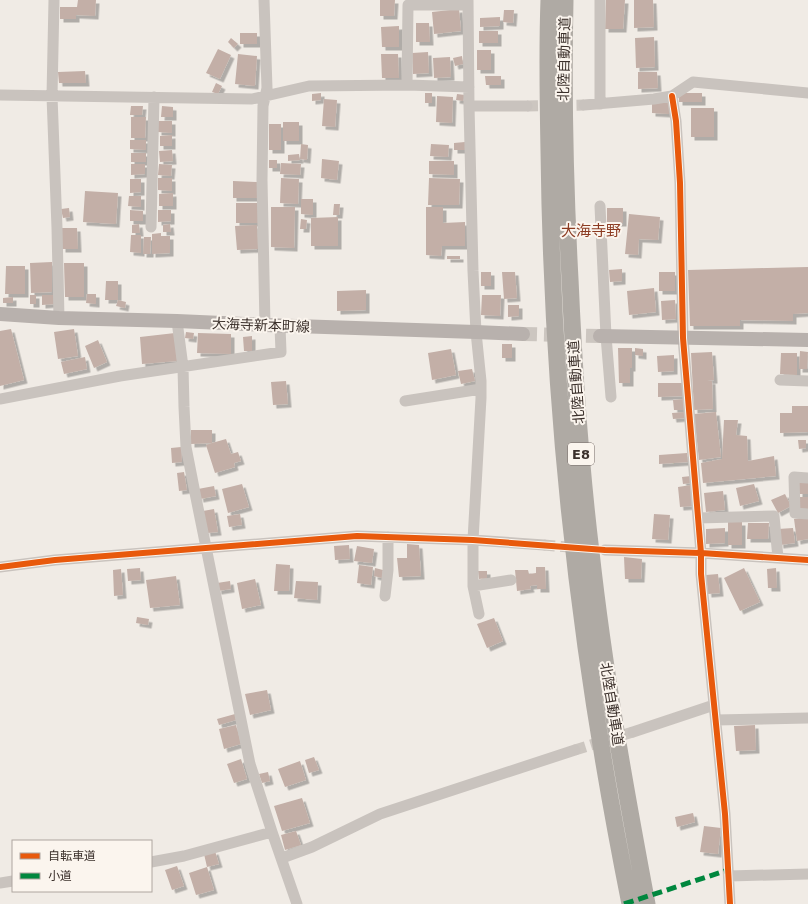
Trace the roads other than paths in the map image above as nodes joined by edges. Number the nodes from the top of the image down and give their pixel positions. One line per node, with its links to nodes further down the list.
1 (54, 0): 11 (street)
2 (264, 0): 14 (street)
3 (549, 0): 67 (highway, 北陸自動車道 / E8)
4 (565, 0): 68 (highway, 北陸自動車道 / E8)
5 (600, 0): 15 (street)
6 (468, 3): 7 (street); 8 (street)
7 (407, 85): 8 (street); 14 (street)
8 (469, 87): 17 (street)
9 (808, 93): 12 (street)
10 (0, 95): 11 (street)
11 (52, 96): 13 (street); 22 (street)
12 (672, 96): 15 (street); 29 (street)
13 (154, 97): 14 (street); 20 (street)
14 (265, 97): 24 (street)
15 (600, 104): 16 (street)
16 (584, 105)
17 (469, 106): 18 (street); 26 (street)
18 (527, 106)
19 (600, 206): 28 (street)
20 (151, 227)
21 (0, 314): 22 (main road, 大海寺新本町線)
22 (59, 318): 23 (main road, 大海寺新本町線)
23 (177, 321): 24 (main road, 大海寺新本町線); 31 (street)
24 (265, 326): 25 (main road, 大海寺新本町線)
25 (280, 326): 26 (main road, 大海寺新本町線); 31 (street)
26 (476, 332): 27 (main road, 大海寺新本町線); 34 (street)
27 (522, 334)
28 (603, 336): 29 (main road); 35 (street)
29 (683, 338): 30 (main road); 40 (street)
30 (808, 340)
31 (183, 367): 36 (street); 44 (street)
32 (780, 380): 33 (street)
33 (808, 381)
34 (481, 390): 37 (street); 42 (street)
35 (611, 397)
36 (0, 398)
37 (405, 401)
38 (808, 478): 39 (street)
39 (808, 514)
40 (698, 518): 46 (street); 47 (street)
41 (388, 537): 42 (street); 44 (street); 52 (street)
42 (473, 540): 43 (street); 51 (street)
43 (544, 545)
44 (206, 548): 49 (street); 59 (street)
45 (605, 550): 46 (street)
46 (701, 553): 47 (street); 54 (street)
47 (778, 558): 48 (street)
48 (808, 560)
49 (0, 567)
50 (511, 580): 51 (street)
51 (473, 586): 53 (street)
52 (386, 596)
53 (479, 614)
54 (714, 705): 56 (street); 57 (street)
55 (808, 718): 56 (street)
56 (716, 720): 63 (street)
57 (633, 732)
58 (575, 750): 60 (street)
59 (272, 832): 60 (street); 61 (street)
60 (282, 858): 66 (street)
61 (152, 862)
62 (808, 874): 63 (street)
63 (729, 876): 69 (street)
64 (12, 881): 65 (street)
65 (0, 883)
66 (297, 904)
67 (630, 904)
68 (647, 904)
69 (730, 904)

